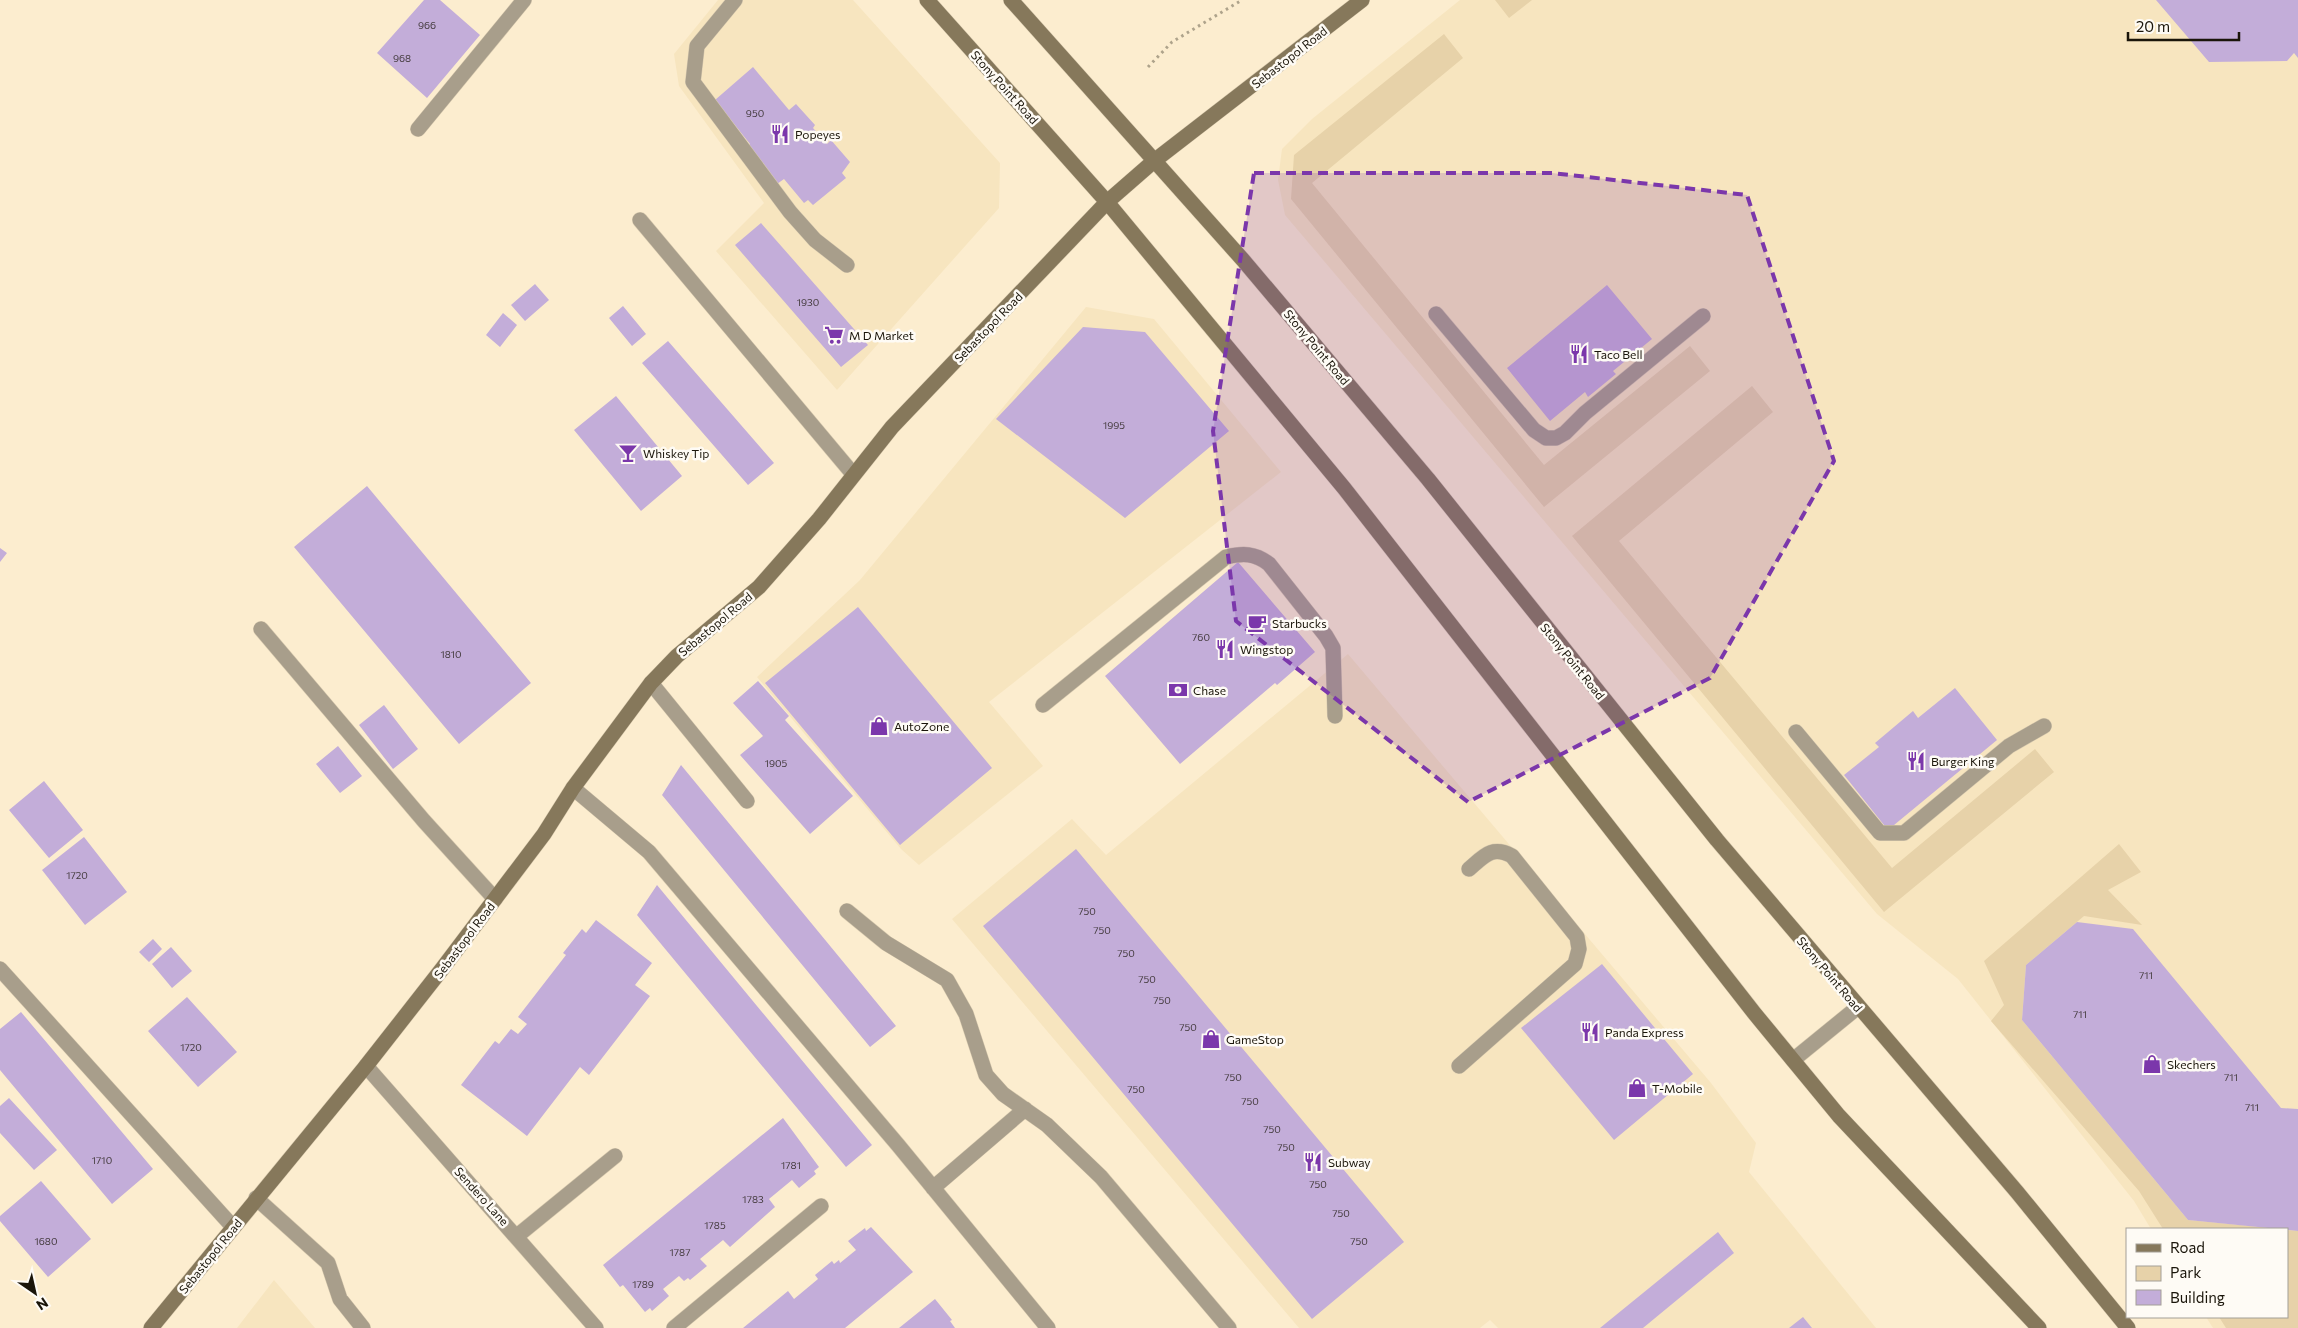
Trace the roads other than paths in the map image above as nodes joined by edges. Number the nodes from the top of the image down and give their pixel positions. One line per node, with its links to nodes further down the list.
1 (524, 0): 6 (street)
2 (735, 0): 10 (street)
3 (927, 0): 8 (main road, Stony Point Road)
4 (1011, 0): 7 (main road, Stony Point Road)
5 (1362, 0): 7 (main road, Sebastopol Road)
6 (418, 130)
7 (1154, 161): 8 (main road, Sebastopol Road); 26 (main road, Stony Point Road)
8 (1107, 202): 13 (main road, Sebastopol Road); 27 (main road, Stony Point Road)
9 (640, 220): 13 (street)
10 (847, 265)
11 (1436, 314): 12 (street)
12 (1703, 316)
13 (853, 474): 15 (main road, Sebastopol Road)
14 (261, 629): 23 (street)
15 (652, 683): 20 (main road, Sebastopol Road); 21 (street)
16 (1043, 705): 17 (street)
17 (1335, 716)
18 (2044, 726): 19 (street)
19 (1796, 732)
20 (573, 788): 23 (main road, Sebastopol Road); 32 (street)
21 (747, 801)
22 (1469, 869): 29 (street)
23 (495, 899): 28 (main road, Sebastopol Road)
24 (847, 911): 30 (street)
25 (0, 969): 35 (street)
26 (1858, 1007): 27 (street); 44 (main road, Stony Point Road)
27 (1793, 1060): 43 (main road, Stony Point Road)
28 (366, 1066): 33 (main road, Sebastopol Road); 36 (street, Sendero Lane)
29 (1458, 1066)
30 (1025, 1109): 32 (street); 42 (street)
31 (615, 1156): 36 (street)
32 (933, 1188): 41 (street)
33 (256, 1198): 35 (main road, Sebastopol Road); 38 (street)
34 (821, 1206): 40 (street)
35 (233, 1227): 37 (main road, Sebastopol Road)
36 (517, 1236): 39 (street, Sendero Lane)
37 (152, 1328)
38 (363, 1328)
39 (596, 1328)
40 (674, 1328)
41 (1048, 1328)
42 (1229, 1328)
43 (2039, 1328)
44 (2128, 1328)

